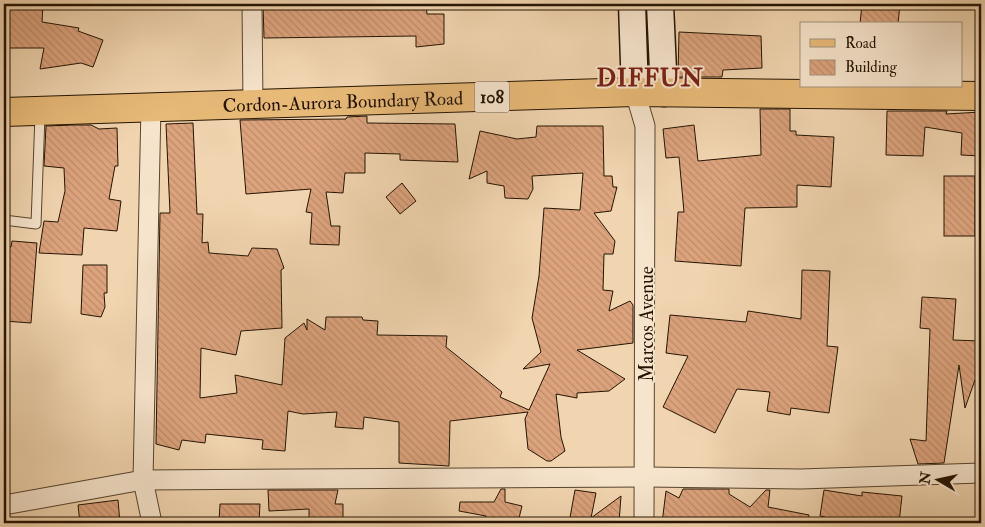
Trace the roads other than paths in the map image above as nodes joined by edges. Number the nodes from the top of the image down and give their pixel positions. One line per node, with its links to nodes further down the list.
1 (252, 4): 7 (street)
2 (632, 4): 4 (main road, Marcos Avenue)
3 (660, 4): 5 (main road)
4 (636, 92): 5 (main road, Cordon-Aurora Boundary Road / 108); 7 (main road, Cordon-Aurora Boundary Road / 108); 11 (street, Marcos Avenue)
5 (664, 93): 6 (main road, Cordon-Aurora Boundary Road / 108); 11 (street)
6 (981, 96)
7 (253, 105): 8 (main road, Cordon-Aurora Boundary Road / 108)
8 (151, 106): 9 (main road, Cordon-Aurora Boundary Road / 108); 15 (street)
9 (40, 110): 10 (main road, Cordon-Aurora Boundary Road / 108); 12 (lane)
10 (4, 112)
11 (645, 126): 14 (street, Marcos Avenue)
12 (4, 220)
13 (981, 473): 14 (street)
14 (646, 477): 15 (street); 18 (street, Marcos Avenue)
15 (143, 480): 16 (street); 17 (street)
16 (4, 505)
17 (152, 523)
18 (644, 523)

